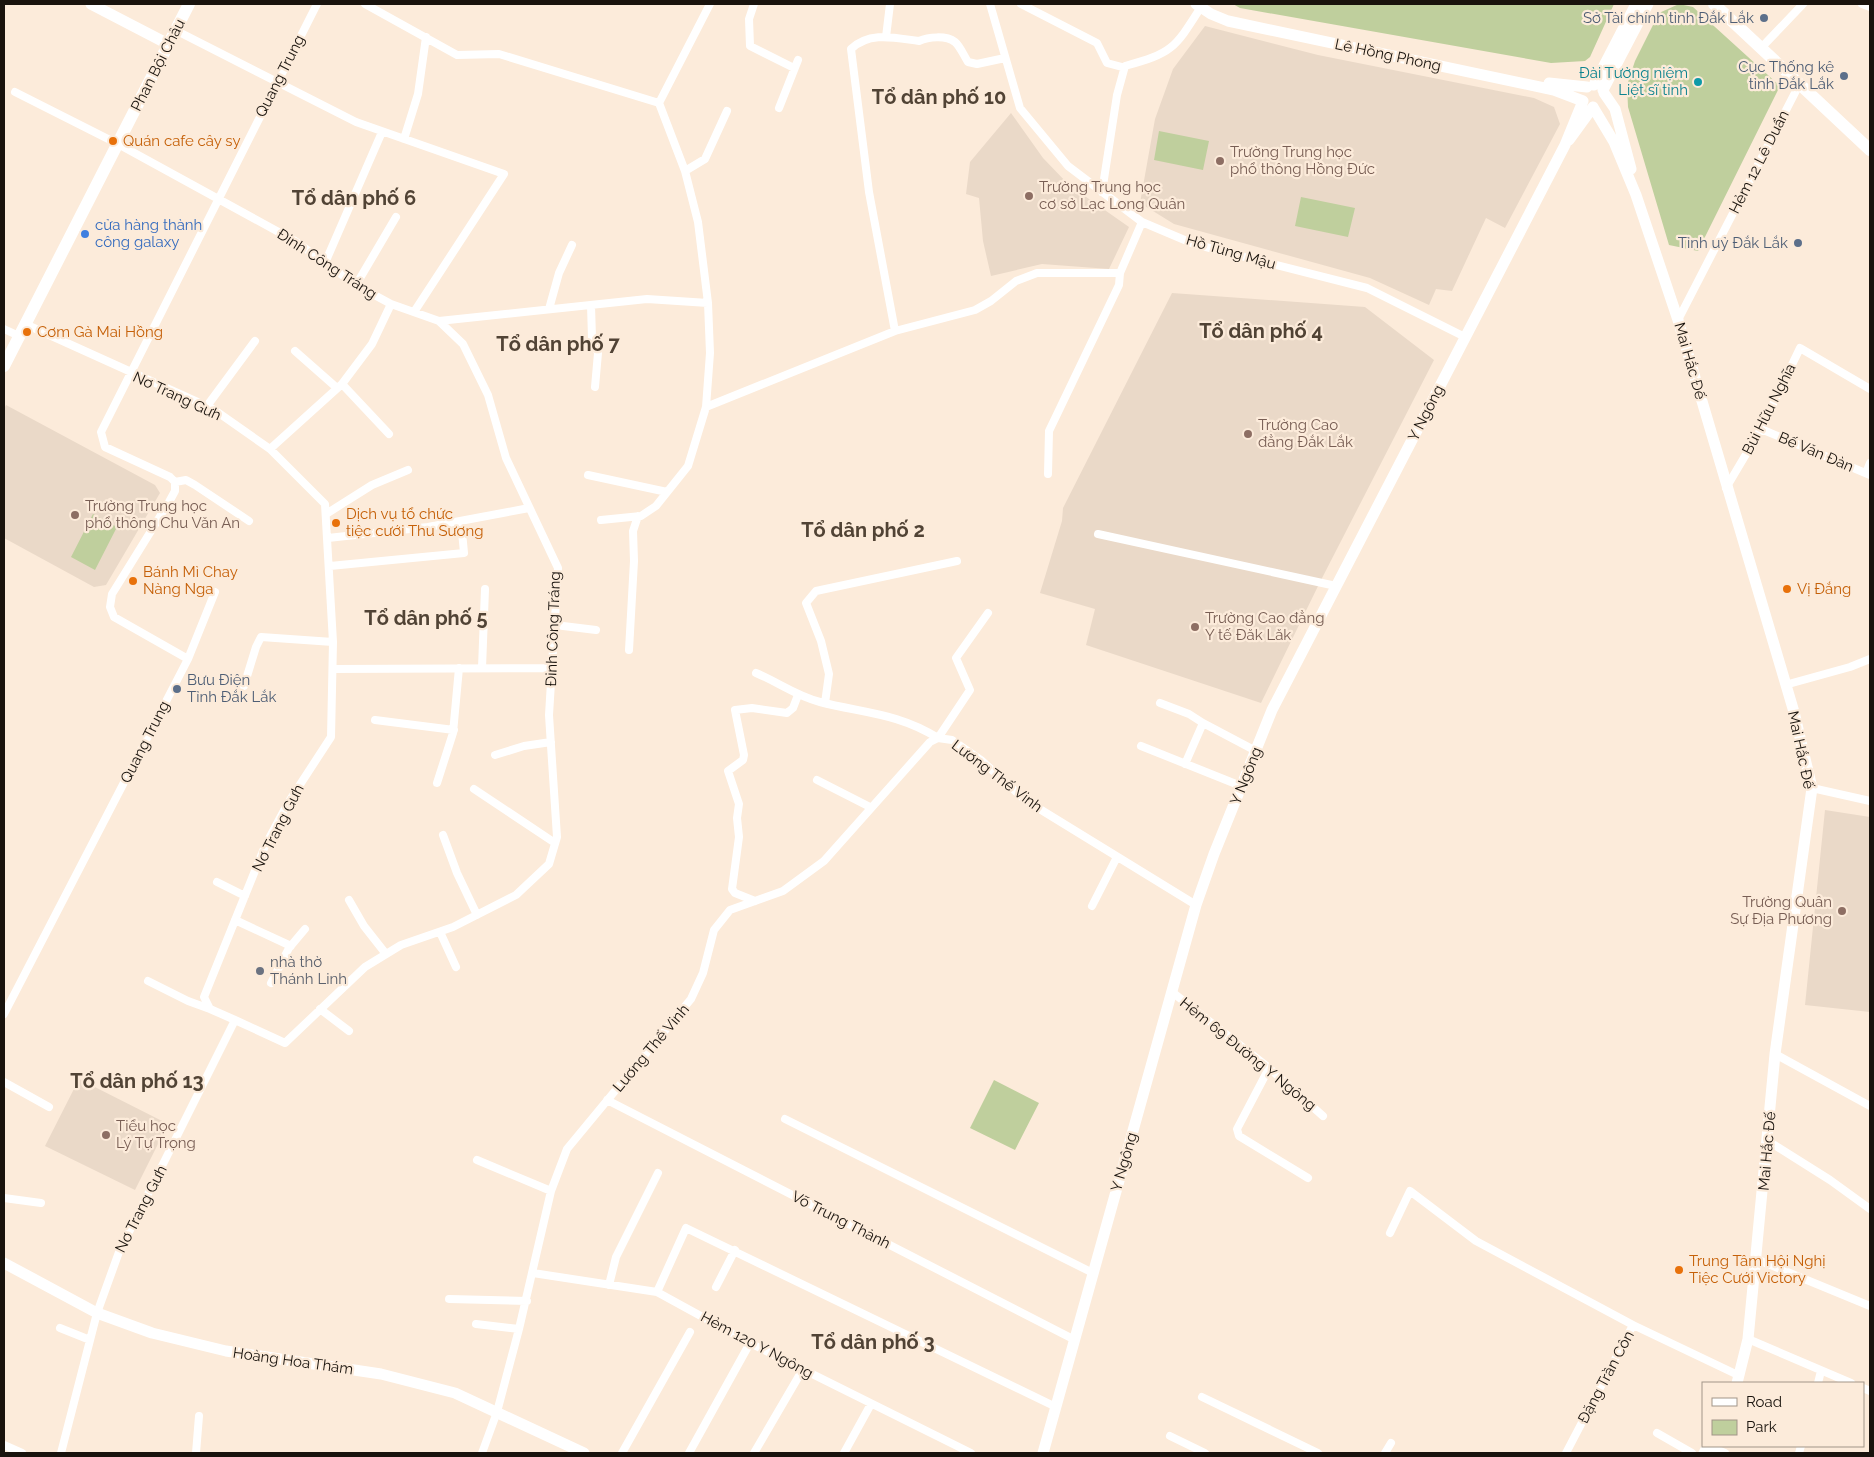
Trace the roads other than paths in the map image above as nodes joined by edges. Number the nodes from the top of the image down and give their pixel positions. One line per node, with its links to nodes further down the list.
1 (91, 4): 21 (street)
2 (189, 4): 17 (main road, Phan Bội Châu)
3 (317, 4): 27 (street, Quang Trung)
4 (365, 4): 20 (street)
5 (710, 4): 31 (street)
6 (754, 4): 26 (street)
7 (890, 4): 19 (street)
8 (990, 4): 23 (street, Hồ Tùng Mậu)
9 (1021, 4): 25 (street)
10 (1636, 4): 18 (street)
11 (1648, 4): 18 (street)
12 (1714, 4): 22 (main road)
13 (1803, 4): 22 (street)
14 (1862, 4): 16 (street)
15 (1201, 5): 29 (street, Lê Hồng Phong); 32 (street, Lê Hồng Phong); 40 (street)
16 (1870, 8)
17 (175, 30): 21 (main road, Phan Bội Châu); 27 (street)
18 (1628, 30): 29 (street)
19 (886, 37): 23 (street); 58 (street)
20 (426, 38): 31 (street); 36 (street)
21 (168, 44): 37 (main road, Phan Bội Châu)
22 (1760, 48): 28 (main road)
23 (1005, 58): 40 (street, Hồ Tùng Mậu)
24 (798, 60): 26 (street)
25 (1122, 67)
26 (794, 68): 33 (street)
27 (276, 81): 35 (street); 42 (street, Quang Trung)
28 (1799, 84): 38 (main road); 55 (street, Hẻm 12 Lê Duẩn)
29 (1597, 88): 32 (street); 32 (street); 41 (street, Mai Hắc Đế)
30 (15, 92): 37 (street, Đinh Công Tráng)
31 (659, 103): 39 (street)
32 (1588, 104): 41 (street, Mai Hắc Đế); 60 (street, Y Ngông)
33 (779, 108)
34 (727, 111): 39 (street)
35 (382, 132): 36 (street); 46 (street)
36 (404, 139): 53 (street)
37 (118, 144): 42 (street, Đinh Công Tráng); 56 (main road, Phan Bội Châu)
38 (1870, 150)
39 (685, 170): 49 (street)
40 (1102, 192): 44 (street, Hồ Tùng Mậu)
41 (1636, 195): 55 (street, Mai Hắc Đế)
42 (217, 200): 46 (street, Đinh Công Tráng); 64 (street, Quang Trung)
43 (396, 217): 48 (street)
44 (1142, 222): 47 (street); 60 (street, Hồ Tùng Mậu)
45 (572, 245): 52 (street)
46 (325, 263): 48 (street, Đinh Công Tráng)
47 (1120, 274): 58 (street); 75 (street)
48 (356, 285): 50 (street, Đinh Công Tráng)
49 (708, 303): 51 (street); 69 (street)
50 (392, 304): 53 (street, Đinh Công Tráng); 65 (street)
51 (592, 305): 52 (street); 66 (street)
52 (549, 309): 54 (street)
53 (414, 312): 54 (street, Đinh Công Tráng)
54 (438, 320): 81 (street, Đinh Công Tráng)
55 (1678, 320): 79 (street, Mai Hắc Đế)
56 (25, 324): 59 (main road, Phan Bội Châu); 64 (street, Nơ Trang Gưh)
57 (4, 328): 59 (street)
58 (895, 331): 69 (street)
59 (19, 336): 63 (main road, Phan Bội Châu)
60 (1465, 337): 91 (street, Y Ngông)
61 (255, 341): 68 (street)
62 (295, 351): 65 (street)
63 (4, 366)
64 (130, 374): 68 (street, Nơ Trang Gưh); 78 (street, Quang Trung)
65 (339, 386): 71 (street); 72 (street)
66 (595, 386)
67 (1870, 389): 70 (street, Bùi Hữu Nghĩa)
68 (207, 406): 72 (street, Nơ Trang Gưh)
69 (706, 407): 80 (street)
70 (1761, 429): 76 (street, Bế Văn Đàn); 79 (street, Bùi Hữu Nghĩa)
71 (389, 434)
72 (270, 449): 82 (street, Nơ Trang Gưh)
73 (1870, 463): 76 (street)
74 (408, 470): 82 (street)
75 (1048, 474)
76 (1868, 474)
77 (588, 475): 80 (street)
78 (175, 482): 85 (street, Quang Trung); 99 (street)
79 (1726, 488): 106 (street, Mai Hắc Đế)
80 (667, 492): 83 (street)
81 (529, 508): 86 (street); 95 (street, Đinh Công Tráng)
82 (326, 514): 88 (street, Nơ Trang Gưh)
83 (638, 516): 84 (street); 98 (street)
84 (601, 520)
85 (249, 521)
86 (462, 521): 88 (street); 90 (street)
87 (1098, 534): 91 (street)
88 (328, 538): 90 (street, Nơ Trang Gưh)
89 (957, 561): 109 (street)
90 (330, 566): 97 (street, Nơ Trang Gưh)
91 (1336, 586): 117 (street, Y Ngông)
92 (484, 589): 102 (street)
93 (215, 592): 99 (street, Quang Trung)
94 (988, 613): 114 (street)
95 (555, 625): 96 (street); 103 (street, Đinh Công Tráng)
96 (596, 630)
97 (333, 642): 104 (street, Nơ Trang Gưh); 107 (street)
98 (629, 650)
99 (188, 659): 148 (street, Quang Trung)
100 (1870, 659): 106 (street)
101 (458, 668): 102 (street); 104 (street); 113 (street)
102 (482, 668): 103 (street)
103 (552, 668): 115 (street, Đinh Công Tráng)
104 (333, 669): 131 (street, Nơ Trang Gưh)
105 (756, 673): 108 (street)
106 (1786, 685): 123 (street, Mai Hắc Đế)
107 (244, 686)
108 (798, 695): 109 (street); 133 (street)
109 (825, 703): 114 (street)
110 (1160, 703): 112 (street)
111 (375, 720): 113 (street)
112 (1203, 723): 117 (street); 119 (street)
113 (454, 730): 121 (street)
114 (938, 738): 126 (street, Lương Thế Vinh); 129 (street, Lương Thế Vinh)
115 (551, 742): 118 (street); 128 (street, Đinh Công Tráng)
116 (1141, 746): 119 (street)
117 (1256, 751): 122 (street, Y Ngông)
118 (494, 755)
119 (1185, 764): 122 (street)
120 (817, 780): 126 (street)
121 (437, 783)
122 (1241, 786): 134 (street, Y Ngông)
123 (1812, 788): 125 (street); 151 (street, Mai Hắc Đế)
124 (474, 789): 128 (street)
125 (1870, 801)
126 (870, 807): 133 (street, Lương Thế Vinh)
127 (443, 835): 136 (street)
128 (555, 843): 136 (street, Đinh Công Tráng)
129 (1117, 857): 134 (street, Lương Thế Vinh); 135 (street)
130 (217, 882): 131 (street)
131 (245, 896): 137 (street, Nơ Trang Gưh)
132 (349, 900): 141 (street)
133 (754, 901): 154 (street, Lương Thế Vinh)
134 (1196, 905): 145 (street, Y Ngông)
135 (1092, 906)
136 (477, 915): 139 (street, Đinh Công Tráng)
137 (235, 920): 140 (street); 146 (street, Nơ Trang Gưh)
138 (305, 929): 140 (street)
139 (440, 932): 141 (street, Đinh Công Tráng); 142 (street)
140 (291, 946): 144 (street)
141 (386, 954): 147 (street, Đinh Công Tráng)
142 (456, 967)
143 (148, 981): 146 (street)
144 (271, 983)
145 (1172, 992): 152 (street, Hẻm 69 Đường Y Ngông); 172 (street, Y Ngông)
146 (210, 1009): 149 (street)
147 (320, 1009): 149 (street, Đinh Công Tráng); 150 (street)
148 (4, 1014)
149 (234, 1020): 179 (street, Nơ Trang Gưh)
150 (349, 1031)
151 (1775, 1054): 156 (street); 159 (street, Mai Hắc Đế)
152 (1269, 1068): 157 (street, Hẻm 69 Đường Y Ngông); 162 (street)
153 (4, 1082): 155 (street)
154 (607, 1100): 163 (street, Lương Thế Vinh); 187 (street, Võ Trung Thành)
155 (49, 1106)
156 (1870, 1106)
157 (1323, 1116)
158 (785, 1119): 172 (street)
159 (1768, 1141): 166 (street); 169 (street, Mai Hắc Đế)
160 (477, 1160): 163 (street)
161 (658, 1173): 173 (street)
162 (1308, 1178)
163 (552, 1191): 171 (street, Lương Thế Vinh)
164 (4, 1198): 165 (street)
165 (41, 1204)
166 (1870, 1209)
167 (1390, 1233): 181 (street)
168 (735, 1250): 174 (street); 175 (street); 196 (street)
169 (1756, 1260): 178 (street); 185 (street, Mai Hắc Đế)
170 (4, 1263): 179 (street, Hoàng Hoa Thám)
171 (533, 1273): 173 (street, Hẻm 120 Y Ngông); 177 (street, Lương Thế Vinh)
172 (1093, 1273): 187 (street, Y Ngông)
173 (609, 1285): 175 (street, Hẻm 120 Y Ngông)
174 (716, 1287)
175 (657, 1292): 188 (street, Hẻm 120 Y Ngông)
176 (449, 1299): 177 (street)
177 (527, 1301): 183 (street, Lương Thế Vinh)
178 (1870, 1306)
179 (97, 1313): 186 (street, Nơ Trang Gưh); 197 (street, Hoàng Hoa Thám)
180 (476, 1324): 183 (street)
181 (1633, 1325): 191 (street, Đặng Trần Côn); 218 (street, Đặng Trần Côn)
182 (60, 1328): 186 (street)
183 (520, 1329): 197 (street, Lương Thế Vinh)
184 (690, 1332): 209 (street)
185 (1748, 1339): 190 (street); 191 (street, Mai Hắc Đế)
186 (90, 1340): 205 (street, Nơ Trang Gưh)
187 (1075, 1340): 196 (street, Y Ngông)
188 (750, 1343): 189 (street, Hẻm 120 Y Ngông); 210 (street)
189 (802, 1369): 195 (street, Hẻm 120 Y Ngông); 211 (street)
190 (1822, 1371): 192 (street); 193 (street)
191 (1738, 1379)
192 (1818, 1382)
193 (1849, 1382)
194 (1202, 1397): 216 (street)
195 (871, 1404): 212 (street); 213 (street, Hẻm 120 Y Ngông)
196 (1056, 1407): 214 (street, Y Ngông)
197 (497, 1412): 207 (street, Lương Thế Vinh); 208 (street, Hoàng Hoa Thám)
198 (199, 1416): 206 (street)
199 (1657, 1433): 219 (street)
200 (1170, 1436): 215 (street)
201 (1391, 1443): 217 (street)
202 (4, 1445): 204 (street)
203 (1710, 1447): 220 (street)
204 (22, 1453)
205 (61, 1453)
206 (196, 1453)
207 (482, 1453)
208 (584, 1453)
209 (622, 1453)
210 (689, 1453)
211 (754, 1453)
212 (844, 1453)
213 (971, 1453)
214 (1043, 1453)
215 (1204, 1453)
216 (1318, 1453)
217 (1385, 1453)
218 (1566, 1453)
219 (1692, 1453)
220 (1725, 1453)

